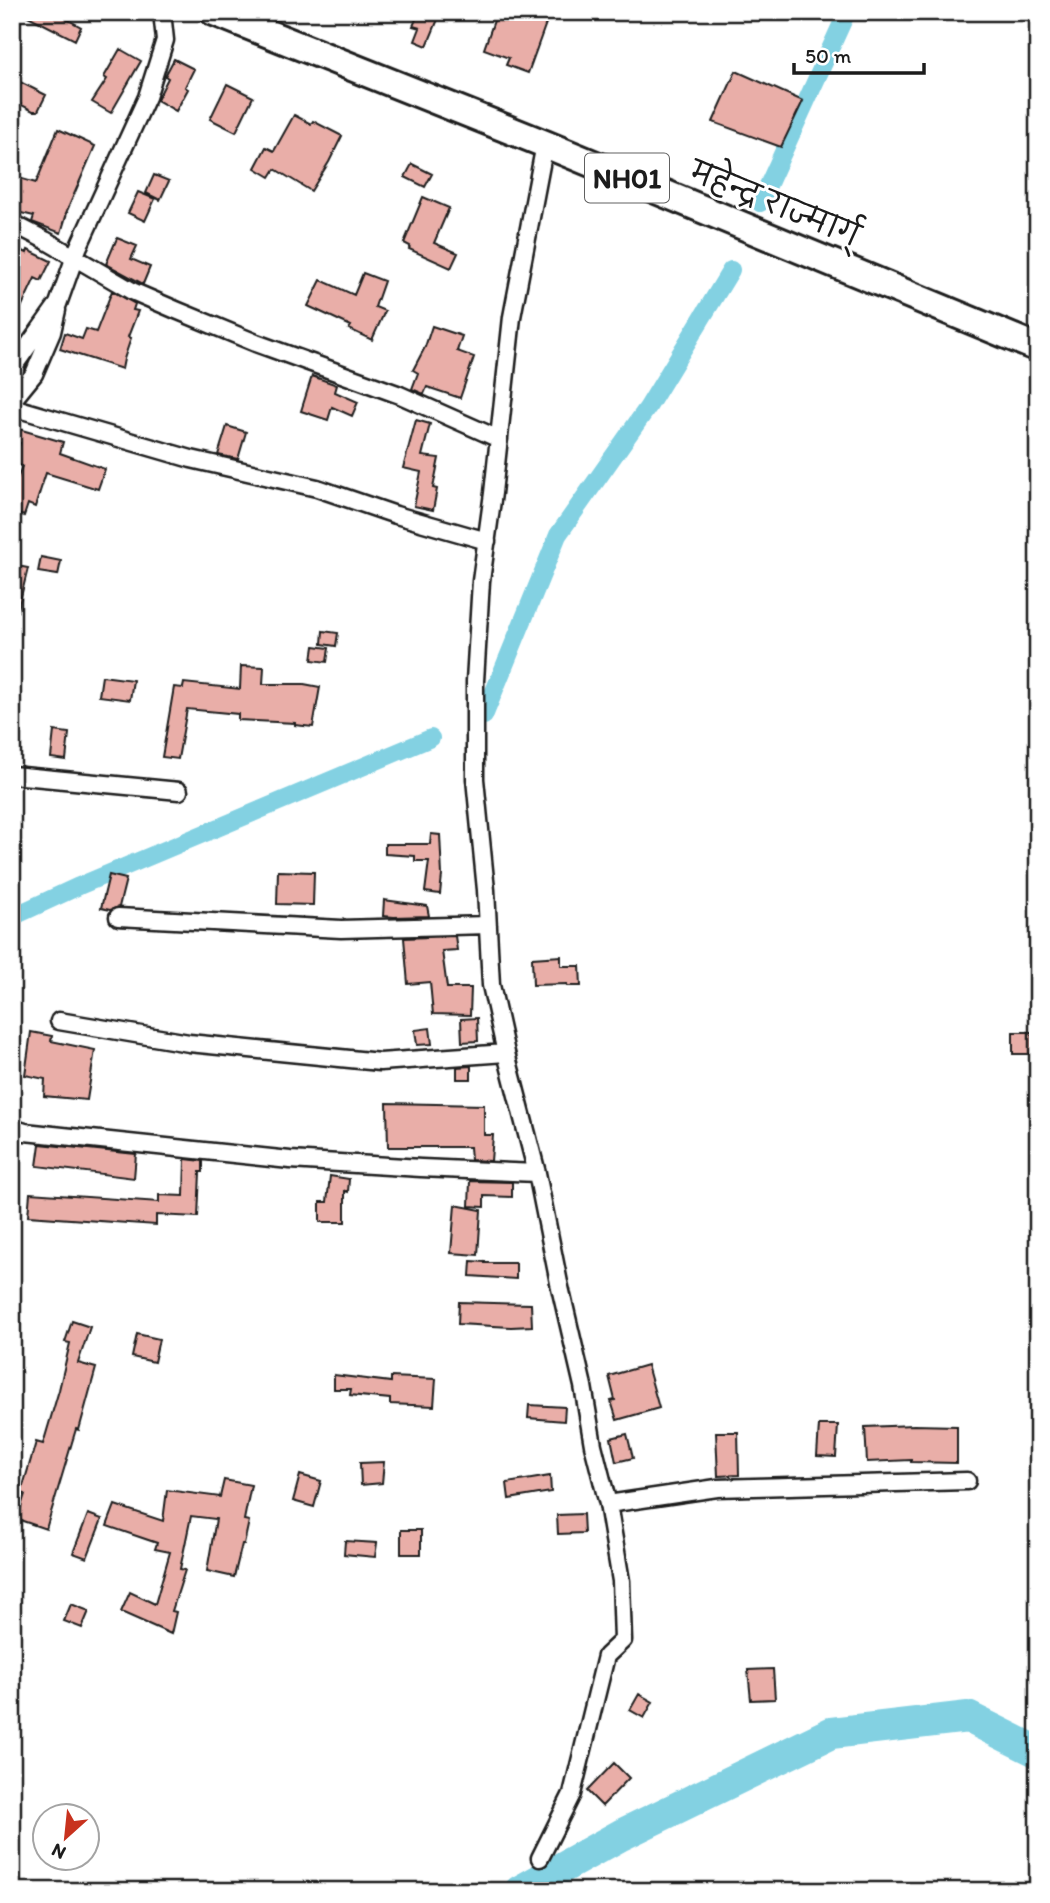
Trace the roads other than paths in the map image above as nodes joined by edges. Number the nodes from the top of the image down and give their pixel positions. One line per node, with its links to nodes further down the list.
1 (162, 12): 5 (street)
2 (214, 12): 3 (highway, महेन्द्र राज्मार्ग् / NH01)
3 (545, 144): 7 (highway, महेन्द्र राज्मार्ग् / NH01); 11 (street)
4 (12, 223): 5 (street)
5 (75, 257): 6 (street); 11 (street)
6 (58, 304): 8 (street); 9 (street)
7 (1038, 348)
8 (12, 384)
9 (12, 401)
10 (12, 407): 12 (street)
11 (499, 439): 12 (street)
12 (487, 541): 16 (street)
13 (12, 775): 14 (street)
14 (179, 791)
15 (118, 917): 16 (street)
16 (488, 925): 18 (street)
17 (59, 1021): 18 (street)
18 (506, 1053): 20 (street)
19 (12, 1128): 20 (street)
20 (537, 1172): 22 (street)
21 (967, 1481): 22 (street)
22 (608, 1504): 23 (street)
23 (540, 1858)

